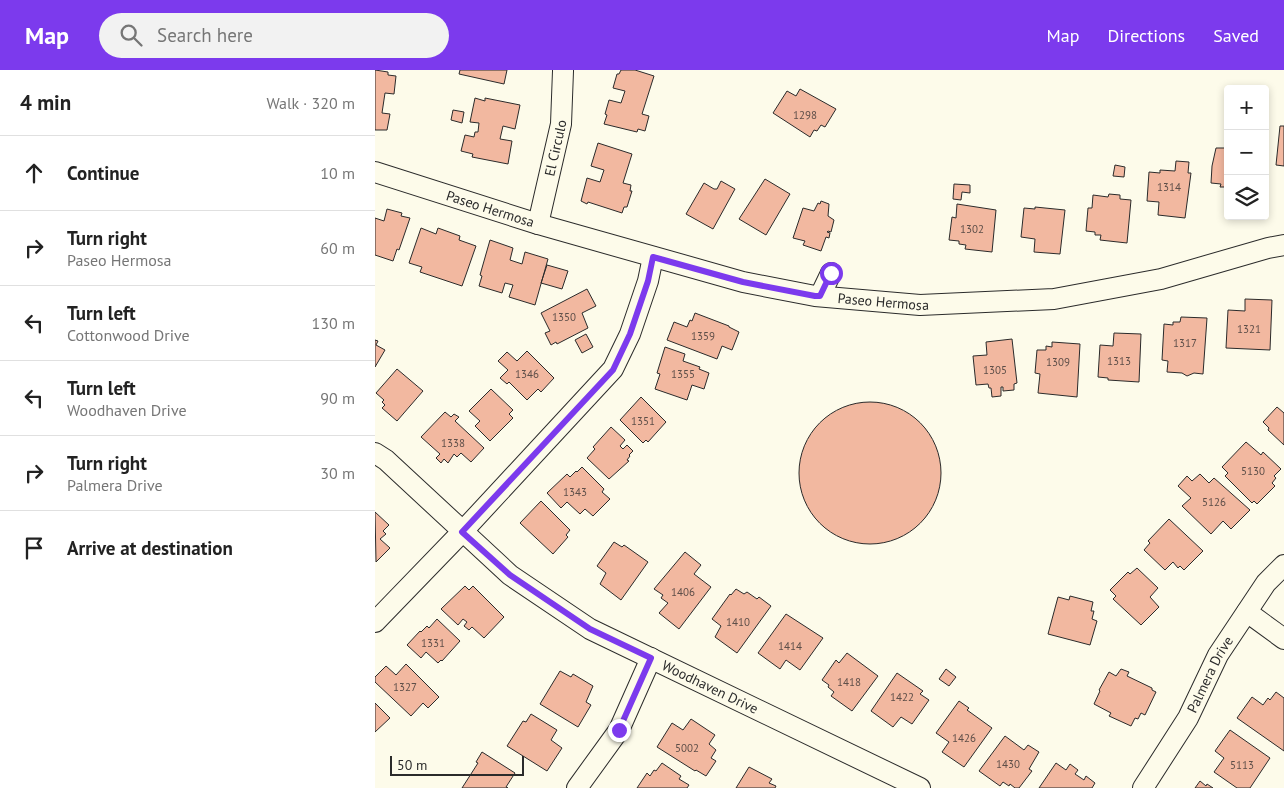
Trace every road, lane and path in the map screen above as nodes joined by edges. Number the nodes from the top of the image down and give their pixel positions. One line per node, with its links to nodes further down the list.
1 (563, 71): 3 (street, El Circulo)
2 (375, 172): 3 (street, Paseo Hermosa)
3 (539, 224): 5 (street, Paseo Hermosa)
4 (1284, 245): 7 (street, Paseo Hermosa)
5 (653, 257): 7 (street, Paseo Hermosa); 9 (street)
6 (831, 273): 7 (street)
7 (820, 296)
8 (375, 453): 9 (street, Woodhaven Drive)
9 (462, 532): 12 (street); 14 (street, Woodhaven Drive)
10 (1284, 565): 11 (street, Palmera Drive)
11 (1247, 612): 13 (street); 17 (street, Palmera Drive)
12 (375, 622)
13 (1284, 640)
14 (651, 658): 15 (street); 16 (street, Woodhaven Drive)
15 (577, 788)
16 (920, 788)
17 (1143, 788)

